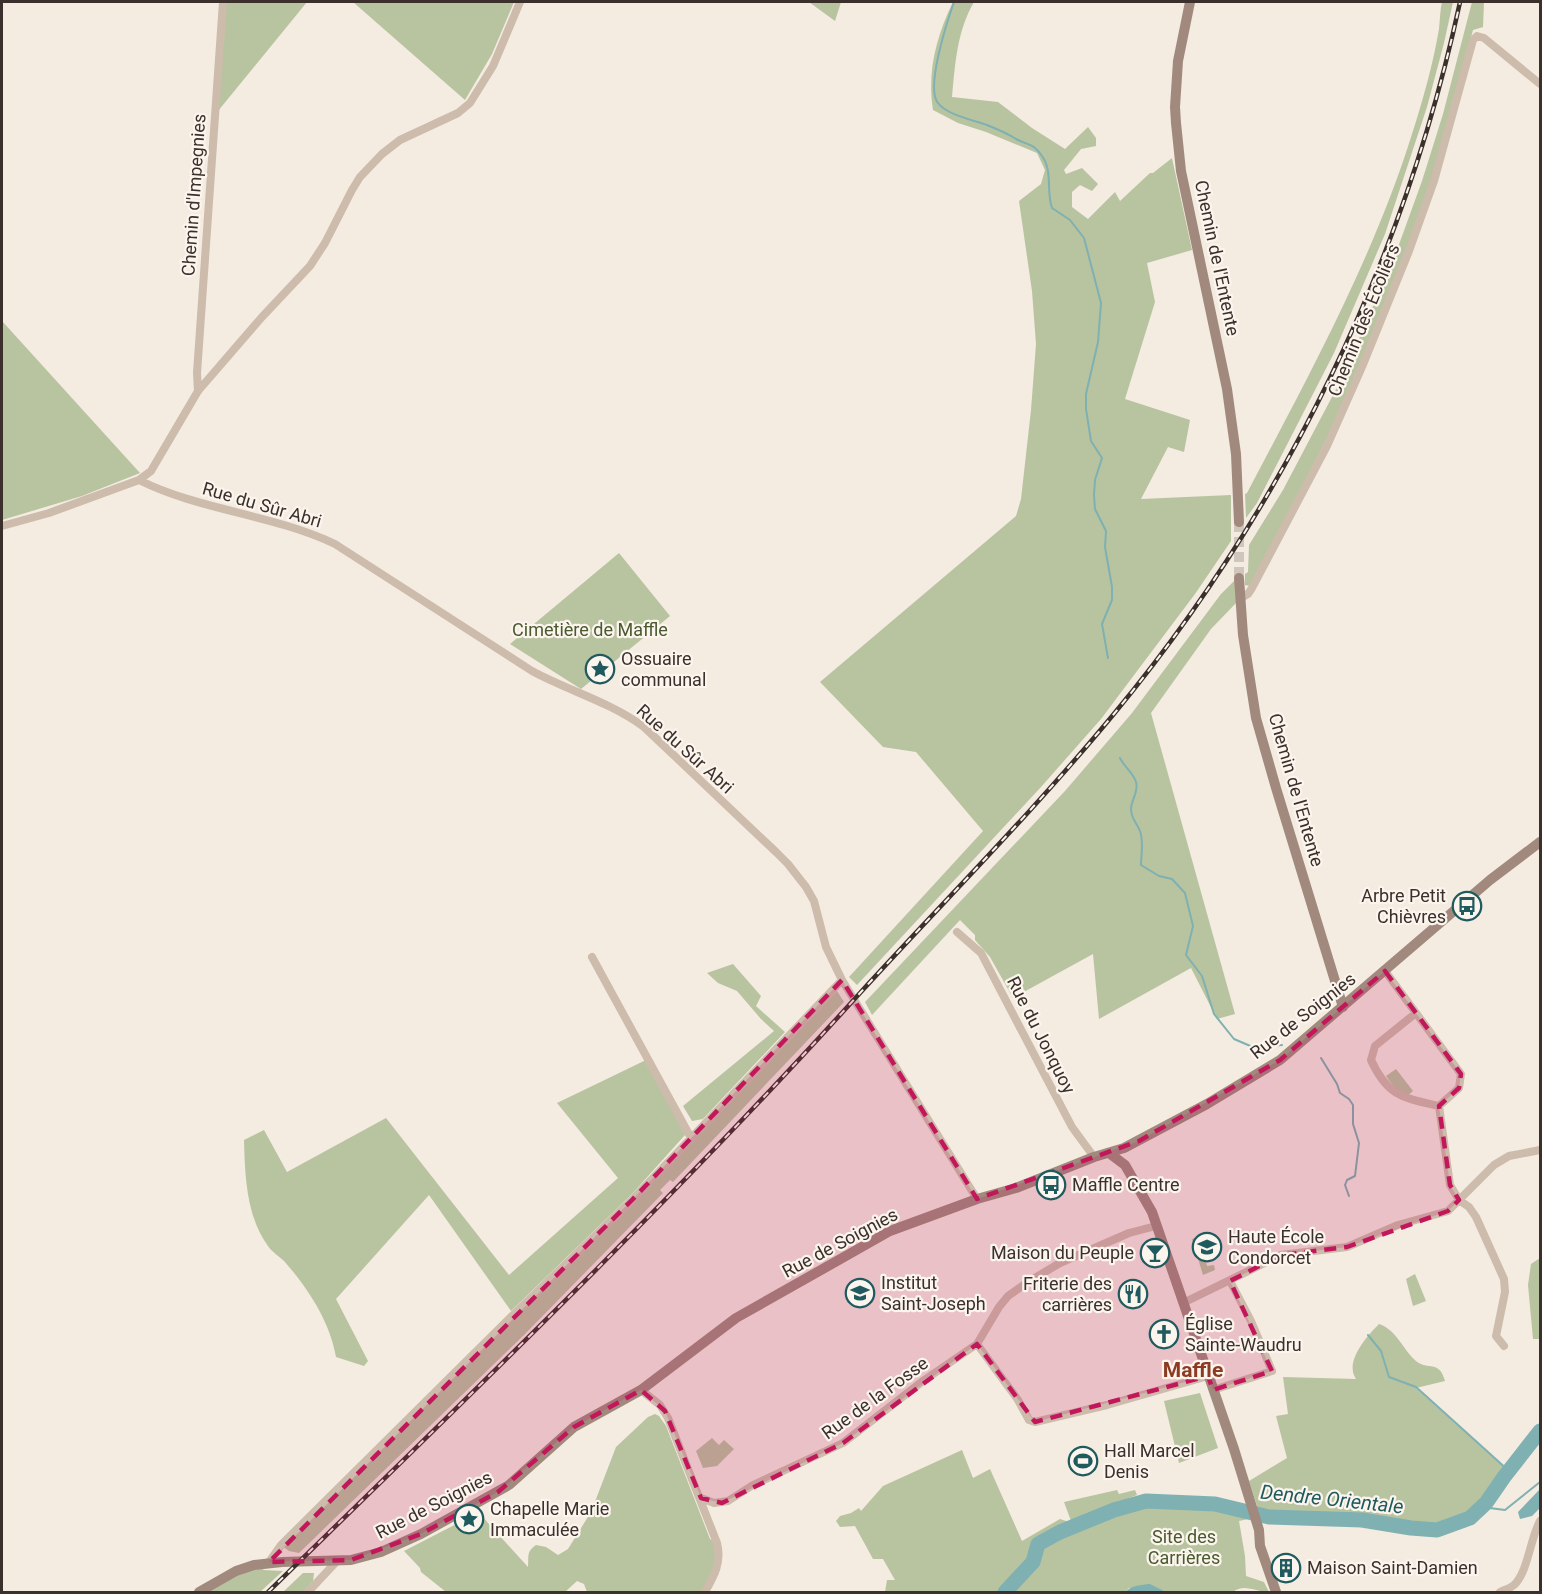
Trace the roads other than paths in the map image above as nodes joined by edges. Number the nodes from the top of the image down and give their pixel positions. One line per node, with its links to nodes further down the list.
1 (223, 2): 5 (street, Chemin d'Impegnies)
2 (520, 2): 5 (street)
3 (1190, 2): 7 (street, Chemin de l'Entente)
4 (1540, 84): 10 (street, Chemin des Écoliers)
5 (198, 391): 6 (street)
6 (139, 480): 8 (street); 15 (street, Rue du Sûr Abri)
7 (1239, 522)
8 (2, 526)
9 (1239, 578): 10 (street, Chemin de l'Entente)
10 (1240, 598): 16 (street, Chemin de l'Entente)
11 (1540, 842): 14 (street, Rue de Soignies)
12 (957, 932): 23 (street, Rue du Jonquoy)
13 (592, 957): 19 (street)
14 (1384, 971): 16 (street, Rue de Soignies); 17 (street)
15 (842, 980): 19 (street); 25 (street, Rue du Sûr Abri)
16 (1343, 1007): 20 (street, Rue de Soignies)
17 (1416, 1013): 18 (street); 18 (street)
18 (1439, 1106): 26 (street)
19 (691, 1138): 38 (street)
20 (1124, 1148): 22 (street, Rue de Soignies); 24 (street)
21 (1540, 1150): 26 (street)
22 (1109, 1153): 23 (street, Rue de Soignies); 24 (street)
23 (1094, 1157): 25 (street, Rue de Soignies)
24 (1125, 1165): 27 (street)
25 (977, 1199): 33 (street, Rue de Soignies)
26 (1459, 1200): 28 (street); 31 (street)
27 (1156, 1226): 29 (street); 30 (street, Rue de la Fosse)
28 (1230, 1281): 29 (street); 34 (street)
29 (1183, 1303): 32 (street)
30 (977, 1344): 32 (street); 35 (street, Rue de la Fosse)
31 (1504, 1346)
32 (1208, 1376): 34 (street)
33 (641, 1390): 35 (street); 37 (street, Rue de Soignies)
34 (1213, 1390): 42 (street)
35 (701, 1498): 41 (street)
36 (1540, 1521): 43 (street)
37 (337, 1561): 38 (street, Rue de Soignies); 40 (street)
38 (269, 1562): 39 (street, Rue de Soignies)
39 (199, 1593)
40 (308, 1593)
41 (705, 1593)
42 (1276, 1593)
43 (1500, 1593)

